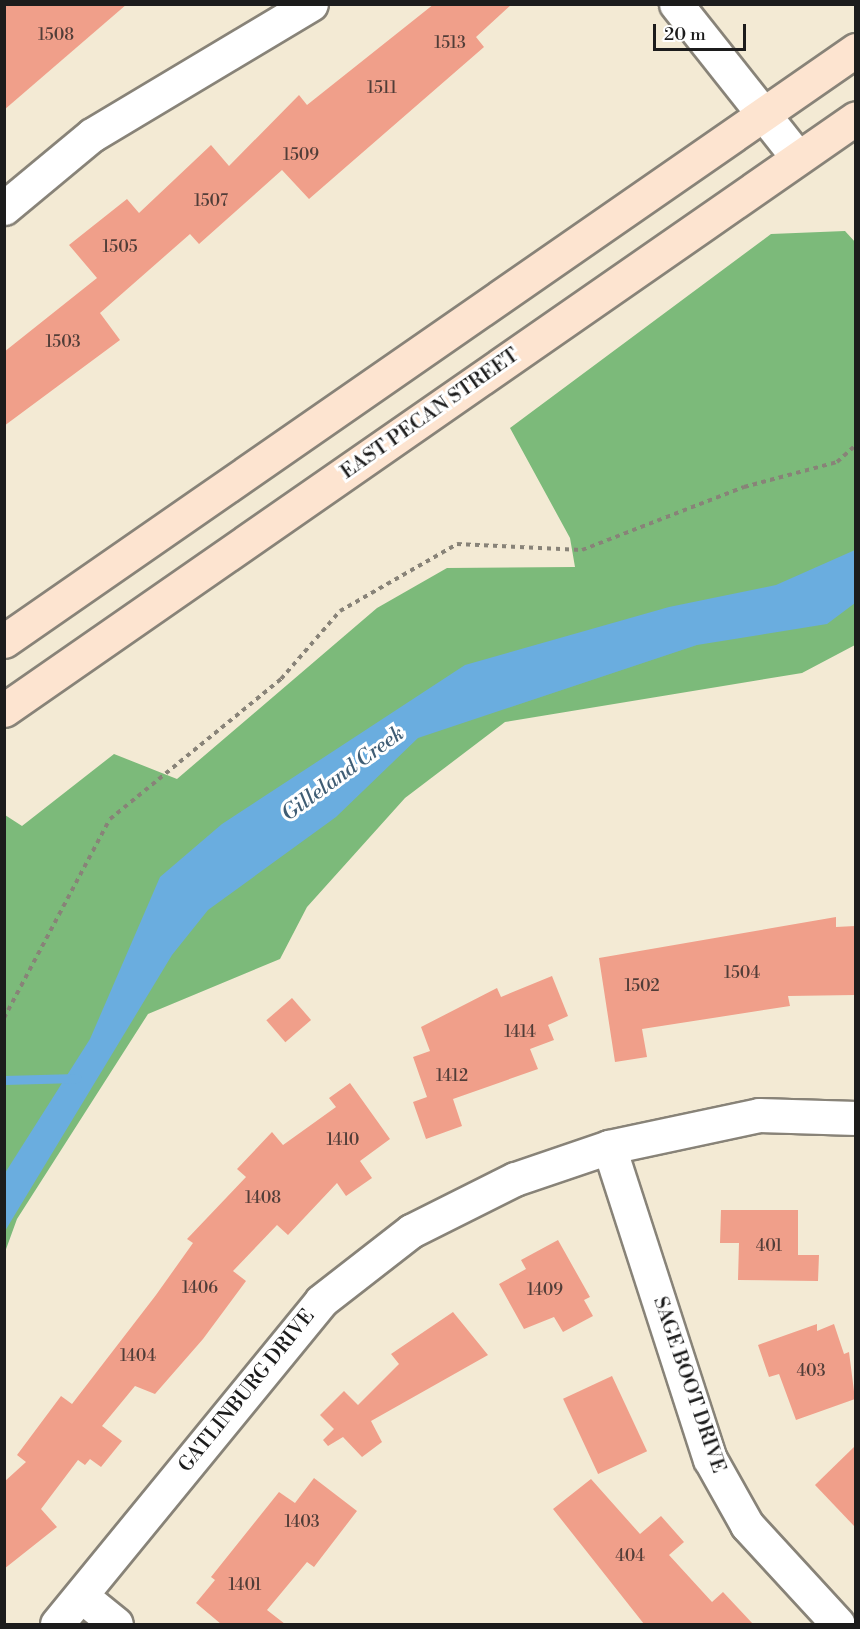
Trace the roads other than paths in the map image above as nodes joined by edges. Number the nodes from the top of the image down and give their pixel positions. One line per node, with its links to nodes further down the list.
1 (311, 4): 7 (street)
2 (676, 4): 4 (street)
3 (855, 50): 4 (main road)
4 (764, 115): 6 (street); 8 (main road)
5 (855, 118): 6 (main road, EAST PECAN STREET)
6 (798, 158): 9 (main road, EAST PECAN STREET)
7 (4, 208)
8 (4, 641)
9 (4, 710)
10 (855, 1118): 11 (street, GATLINBURG DRIVE)
11 (609, 1147): 12 (street, GATLINBURG DRIVE); 15 (street, SAGE BOOT DRIVE)
12 (84, 1598): 13 (street, GATLINBURG DRIVE); 14 (street)
13 (57, 1624)
14 (116, 1624)
15 (838, 1624)

